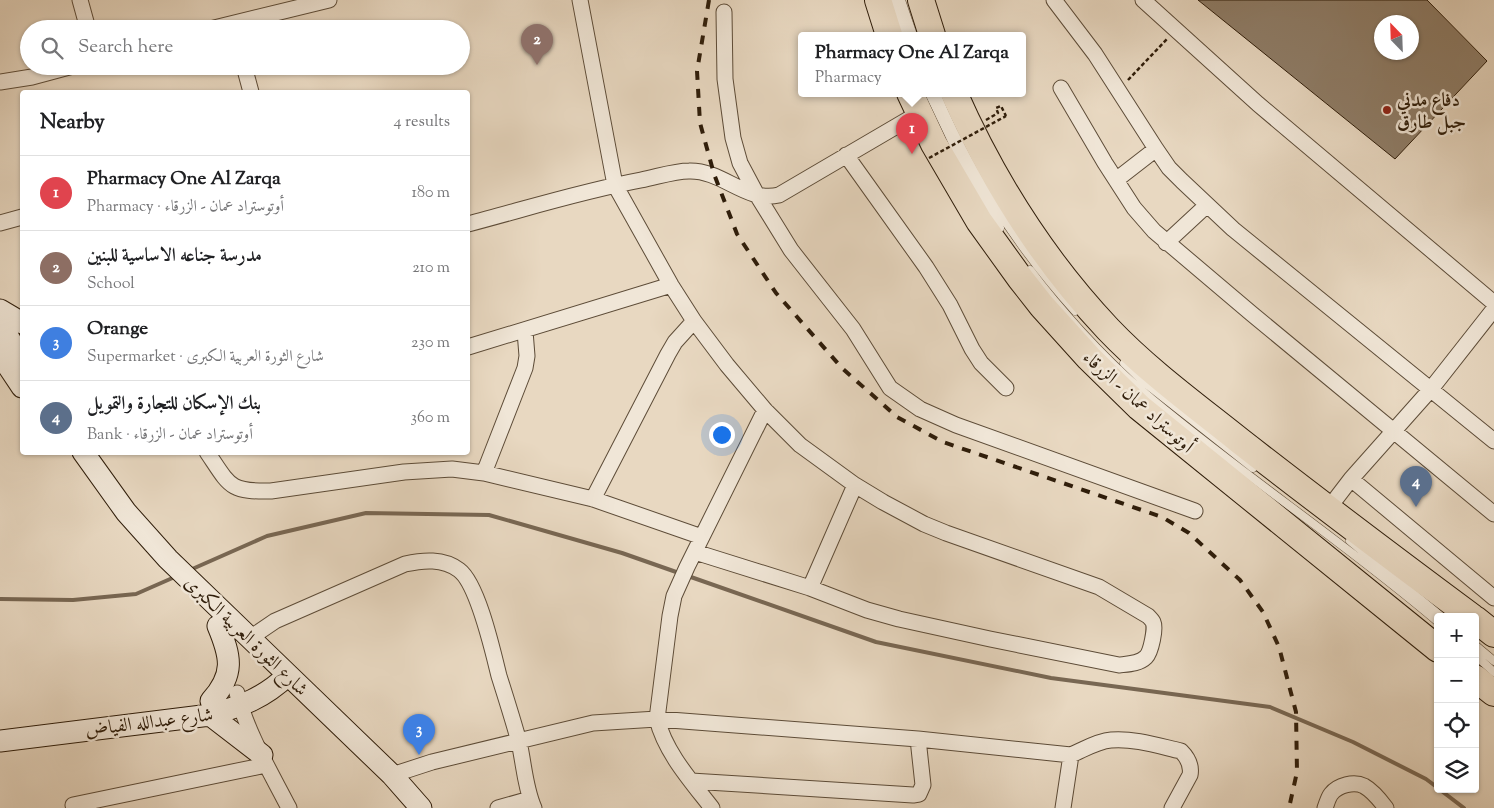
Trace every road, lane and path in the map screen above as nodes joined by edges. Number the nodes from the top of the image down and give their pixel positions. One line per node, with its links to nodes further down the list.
1 (80, 0): 11 (street)
2 (329, 0): 12 (street)
3 (580, 0): 32 (street)
4 (878, 0): 14 (highway)
5 (893, 0): 15 (lane)
6 (901, 0): 16 (lane)
7 (921, 0): 17 (highway)
8 (1054, 0): 23 (street)
9 (1143, 0): 13 (street)
10 (724, 12): 33 (street)
11 (86, 20)
12 (256, 20)
13 (1175, 30): 23 (path); 40 (street)
14 (889, 32)
15 (904, 32)
16 (912, 32)
17 (931, 32)
18 (39, 75): 20 (street)
19 (246, 75): 22 (street)
20 (0, 82)
21 (1061, 88): 31 (street)
22 (250, 90)
23 (1119, 91): 28 (street)
24 (938, 97): 43 (lane)
25 (956, 97): 67 (highway, أوتوستراد عمان - الزرقاء)
26 (919, 100): 29 (street); 76 (lane); 81 (highway, أوتوستراد عمان - الزرقاء)
27 (998, 113): 30 (path, bridge)
28 (1156, 149): 31 (street); 34 (street)
29 (846, 156): 33 (street); 52 (street)
30 (929, 158)
31 (1116, 180): 38 (street)
32 (615, 185): 33 (street); 37 (street); 39 (street)
33 (757, 195): 65 (street)
34 (1207, 205): 38 (street); 53 (street)
35 (20, 218): 36 (street)
36 (0, 223)
37 (470, 223)
38 (1166, 243): 55 (street)
39 (671, 286): 44 (street); 47 (street)
40 (1494, 303)
41 (0, 310): 45 (main road)
42 (1494, 310): 53 (street)
43 (1078, 315)
44 (694, 321): 54 (street); 64 (street)
45 (20, 322)
46 (0, 323): 49 (main road)
47 (525, 331): 48 (street); 60 (street)
48 (470, 346)
49 (13, 353): 51 (main road)
50 (1117, 356): 61 (lane)
51 (20, 379)
52 (1006, 388)
53 (1431, 389): 55 (street); 56 (street)
54 (766, 410): 63 (street); 68 (street)
55 (1394, 431): 62 (street); 66 (street)
56 (1494, 441)
57 (69, 455): 70 (main road, شارع الثورة العربية الكبرى)
58 (85, 455): 70 (main road, شارع الثورة العربية الكبرى)
59 (209, 455): 60 (street)
60 (484, 473): 64 (street)
61 (1262, 474)
62 (1351, 480): 67 (street); 73 (street)
63 (855, 485): 72 (street); 72 (street)
64 (593, 499): 68 (street)
65 (1195, 511)
66 (1494, 514)
67 (1332, 520): 74 (lane); 75 (highway, أوتوستراد عمان - الزرقاء)
68 (702, 537): 69 (street)
69 (695, 552): 72 (street); 91 (street)
70 (162, 563): 71 (main road, شارع الثورة العربية الكبرى)
71 (180, 581): 78 (main road, شارع الثورة العربية الكبرى); 80 (main road, شارع الثورة العربية الكبرى)
72 (810, 588)
73 (1494, 598)
74 (1437, 613)
75 (1466, 613)
76 (1434, 619)
77 (1479, 622): 79 (highway)
78 (218, 626): 86 (main road, شارع الثورة العربية الكبرى); 90 (main road)
79 (1494, 634)
80 (250, 638): 86 (main road, شارع الثورة العربية الكبرى); 95 (street)
81 (1434, 645)
82 (1479, 648): 84 (lane)
83 (1477, 658): 85 (lane)
84 (1494, 661)
85 (1494, 672)
86 (279, 675): 89 (main road, شارع عبدالله الفياض); 98 (main road, شارع الثورة العربية الكبرى); 103 (main road, شارع الثورة العربية الكبرى)
87 (1479, 681): 88 (highway)
88 (1494, 693)
89 (239, 700): 90 (main road, شارع عبدالله الفياض); 97 (street)
90 (210, 708): 92 (main road, شارع عبدالله الفياض); 94 (main road, شارع عبدالله الفياض); 97 (main road)
91 (657, 719): 93 (street); 95 (street); 99 (street)
92 (0, 732)
93 (918, 739): 96 (street); 99 (street)
94 (0, 741)
95 (519, 742): 98 (street); 100 (street)
96 (1071, 755): 107 (street); 108 (street)
97 (264, 760): 101 (street); 102 (street)
98 (392, 775): 104 (main road, شارع الثورة العربية الكبرى)
99 (692, 782): 106 (street)
100 (532, 804): 105 (street)
101 (73, 805)
102 (289, 808)
103 (405, 808)
104 (421, 808)
105 (498, 808)
106 (712, 808)
107 (1063, 808)
108 (1172, 808)
109 (1325, 808): 110 (street)
110 (1386, 808)

